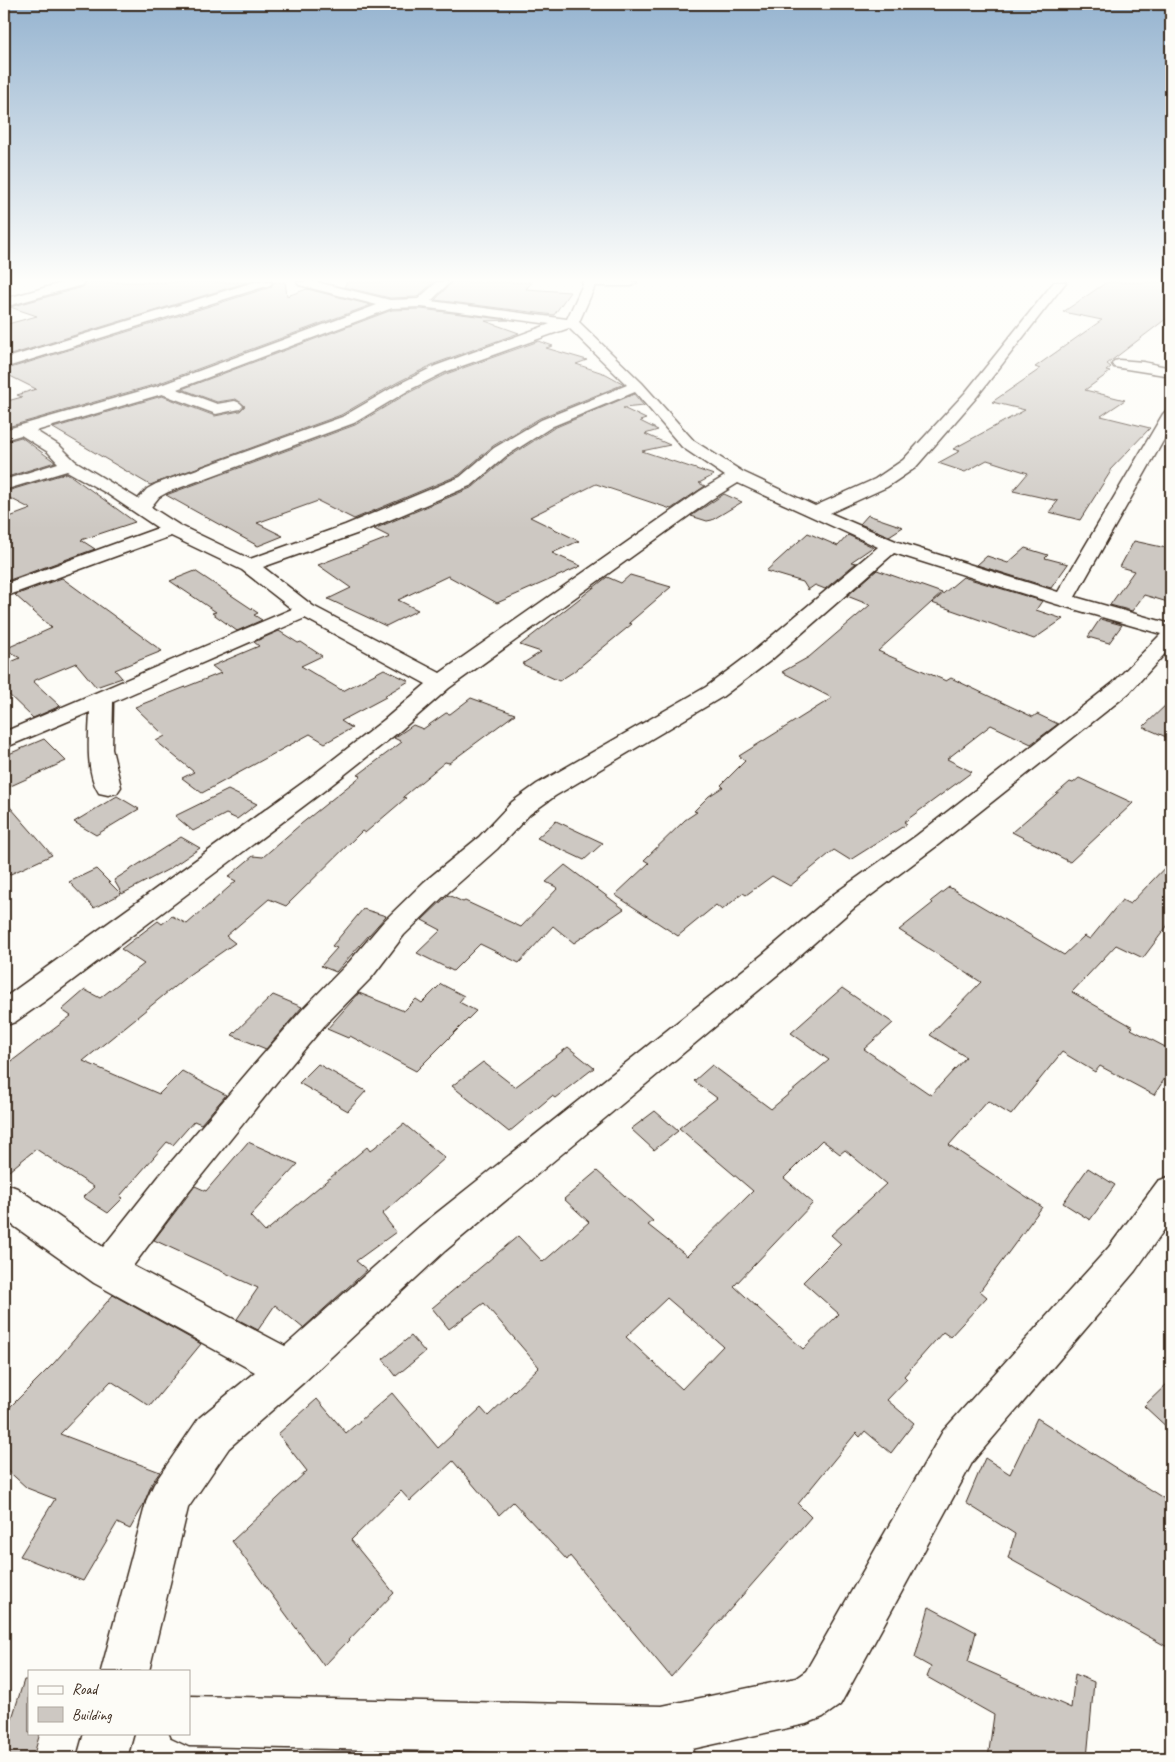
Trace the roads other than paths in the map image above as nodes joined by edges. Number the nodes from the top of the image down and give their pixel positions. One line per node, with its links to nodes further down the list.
1 (227, 364): 8 (street)
2 (454, 364): 17 (street)
3 (614, 364): 7 (street)
4 (995, 364): 19 (street)
5 (1122, 364): 6 (street)
6 (1171, 372)
7 (636, 386): 14 (street); 22 (street)
8 (163, 388): 9 (street); 11 (street)
9 (235, 406)
10 (1171, 414): 24 (street)
11 (23, 429): 12 (street); 13 (street)
12 (4, 435)
13 (69, 465): 15 (street); 16 (street)
14 (737, 476): 19 (street); 28 (street)
15 (4, 485)
16 (112, 488): 17 (street); 18 (street)
17 (162, 488): 18 (street)
18 (140, 508): 20 (street)
19 (816, 512): 21 (street)
20 (172, 529): 22 (street); 23 (street)
21 (891, 546): 24 (street); 35 (street)
22 (248, 566): 25 (street)
23 (4, 591)
24 (1063, 600): 26 (street)
25 (306, 610): 28 (street); 29 (street)
26 (1171, 630)
27 (1171, 635): 36 (street)
28 (441, 683): 32 (street)
29 (102, 697): 30 (street); 31 (street)
30 (4, 741)
31 (108, 786)
32 (4, 1014)
33 (1171, 1192): 40 (street)
34 (4, 1199): 35 (street)
35 (107, 1271): 36 (street)
36 (290, 1369): 37 (street)
37 (126, 1670)
38 (190, 1721): 40 (street)
39 (109, 1734): 41 (street)
40 (666, 1745)
41 (102, 1758)

